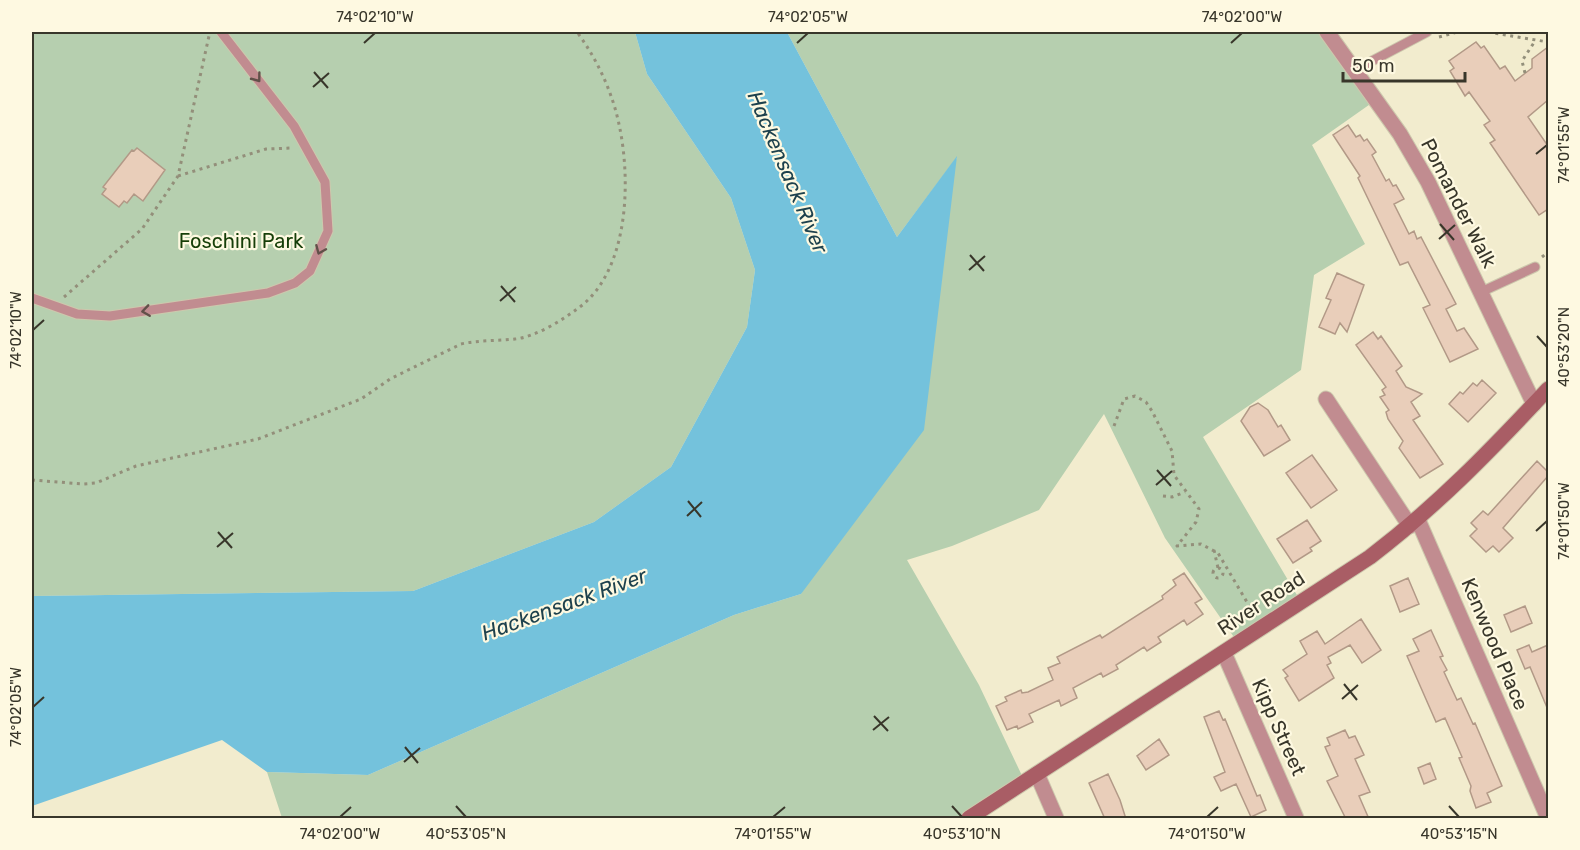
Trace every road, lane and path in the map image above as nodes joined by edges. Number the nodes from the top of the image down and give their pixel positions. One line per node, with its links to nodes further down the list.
1 (210, 32): 12 (path)
2 (221, 32): 11 (lane, one-way to 11)
3 (577, 32): 21 (path)
4 (1327, 32): 9 (street, Pomander Walk)
5 (1427, 32): 9 (lane)
6 (1488, 32): 7 (path)
7 (1535, 41): 8 (path); 10 (path)
8 (1548, 42)
9 (1355, 70): 14 (street, Pomander Walk)
10 (1525, 72)
11 (309, 150): 12 (path); 16 (lane, one-way to 16)
12 (178, 176): 16 (path)
13 (1535, 267): 14 (lane)
14 (1481, 292): 19 (street, Pomander Walk)
15 (32, 298): 16 (lane)
16 (53, 306)
17 (1548, 389): 19 (main road, River Road)
18 (1326, 399): 24 (street, Kenwood Place)
19 (1534, 404): 24 (main road, River Road)
20 (1114, 426): 22 (path)
21 (32, 480)
22 (1185, 492): 23 (path); 25 (path)
23 (1163, 496)
24 (1414, 523): 28 (main road, River Road); 34 (street, Kenwood Place)
25 (1214, 550): 26 (path); 27 (path)
26 (1218, 568): 27 (path); 27 (path)
27 (1226, 572): 28 (path)
28 (1262, 628): 29 (main road, River Road)
29 (1224, 653): 30 (main road, River Road); 33 (street, Kipp Street)
30 (1037, 774): 31 (main road, River Road); 32 (street)
31 (969, 819)
32 (1056, 819)
33 (1296, 819)
34 (1548, 819)

